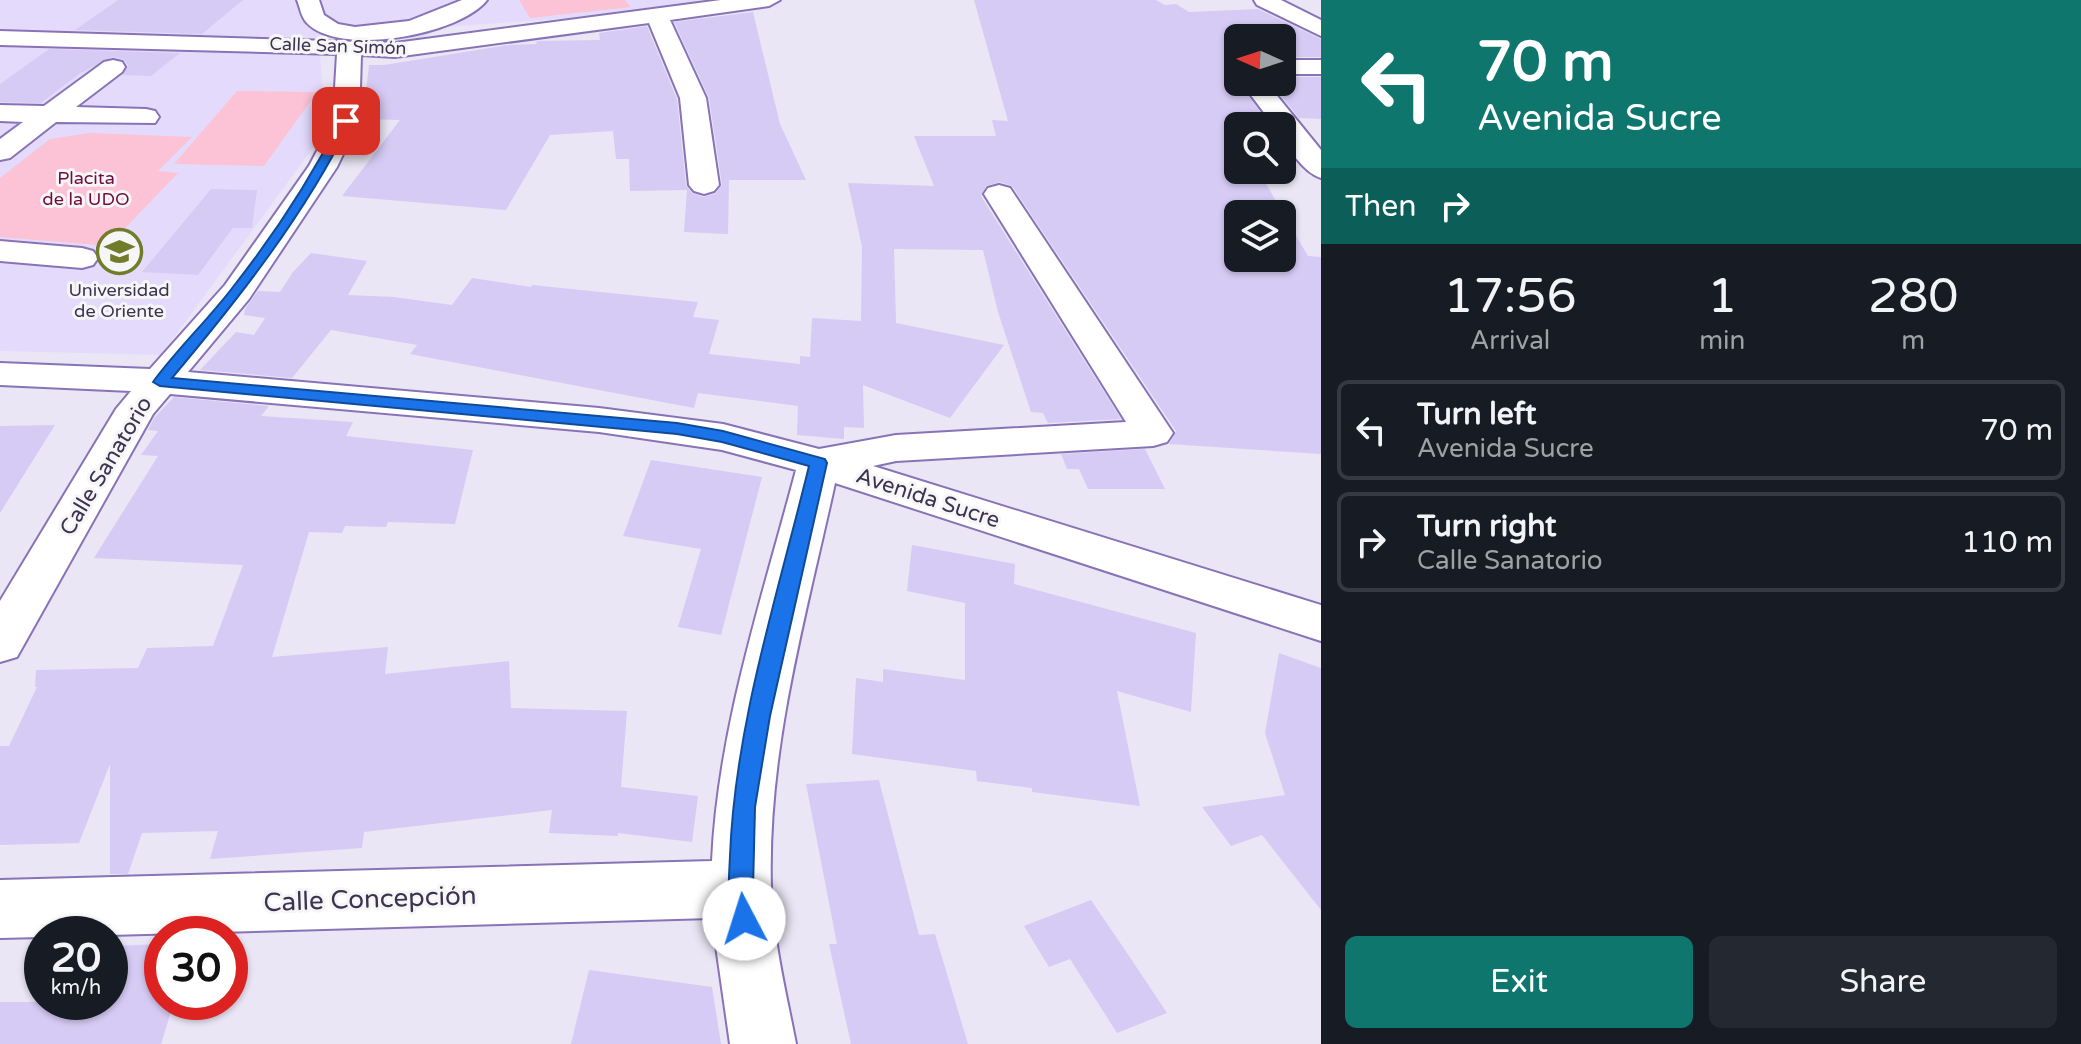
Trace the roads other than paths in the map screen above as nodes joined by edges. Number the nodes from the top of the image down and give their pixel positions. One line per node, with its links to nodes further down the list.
1 (308, 0): 8 (street)
2 (476, 0): 8 (street)
3 (769, 0): 5 (street, Calle San Simón)
4 (1265, 0): 6 (street)
5 (657, 15): 8 (street, Calle San Simón); 18 (street)
6 (1321, 29)
7 (0, 38): 8 (street, Calle San Simón)
8 (345, 43): 23 (street, Calle Sanatorio)
9 (113, 67): 14 (street)
10 (1296, 67): 11 (street)
11 (1321, 67)
12 (1264, 96): 17 (street)
13 (0, 113): 14 (street)
14 (52, 114): 15 (street); 16 (street)
15 (146, 117)
16 (0, 152)
17 (1321, 169)
18 (704, 185)
19 (999, 194): 24 (street)
20 (0, 251): 21 (street)
21 (82, 258)
22 (0, 374): 23 (street, Avenida Sucre)
23 (160, 382): 24 (street, Avenida Sucre); 26 (street, Calle Sanatorio)
24 (819, 463): 25 (street, Avenida Sucre); 27 (street)
25 (1321, 623)
26 (0, 643)
27 (741, 889): 28 (street, Calle Concepción); 29 (street)
28 (0, 909)
29 (763, 1044)

